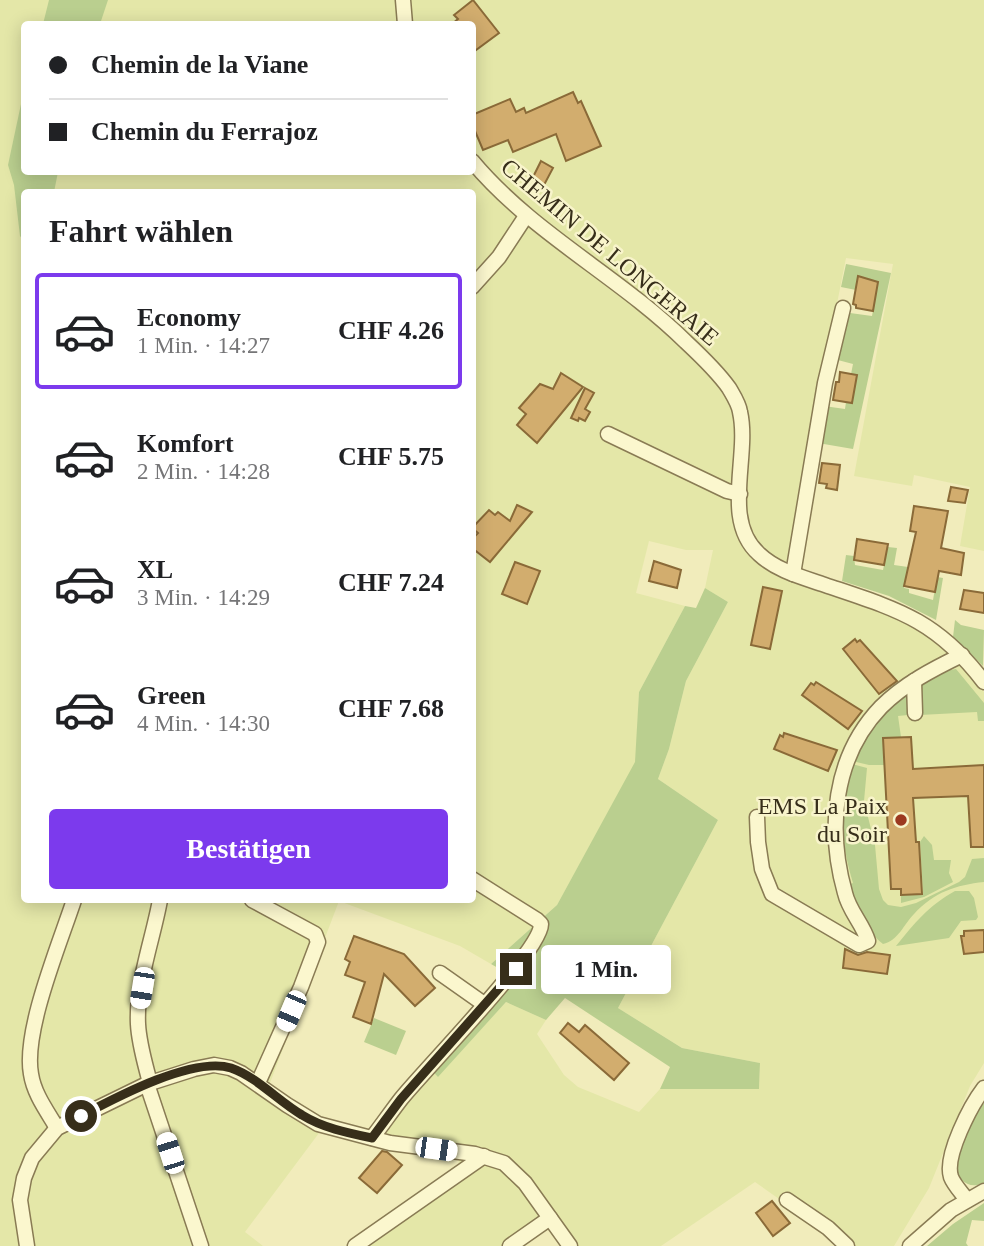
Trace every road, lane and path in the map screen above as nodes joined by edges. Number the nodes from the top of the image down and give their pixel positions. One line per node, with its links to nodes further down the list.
1 (403, 0): 2 (street)
2 (405, 21)
3 (476, 166): 4 (street, CHEMIN DE LONGERAIE)
4 (526, 216): 5 (street); 8 (street, CHEMIN DE LONGERAIE)
5 (476, 283)
6 (843, 307): 9 (street)
7 (608, 434): 8 (street)
8 (740, 494): 9 (street, CHEMIN DE LONGERAIE)
9 (793, 574): 10 (street, CHEMIN DE LONGERAIE)
10 (962, 655): 11 (street); 12 (street, CHEMIN DE LONGERAIE)
11 (914, 681): 13 (street); 14 (street)
12 (984, 682)
13 (915, 713)
14 (757, 817)
15 (476, 882): 20 (street)
16 (73, 903): 24 (street)
17 (159, 903): 21 (street)
18 (258, 903): 22 (street)
19 (440, 973): 20 (street)
20 (484, 1004): 25 (street)
21 (148, 1083): 22 (street); 24 (street); 32 (street)
22 (258, 1083): 25 (street)
23 (984, 1088): 29 (street)
24 (57, 1128): 31 (street)
25 (372, 1138): 26 (street)
26 (484, 1156): 30 (street); 33 (street)
27 (984, 1191): 29 (street)
28 (787, 1200): 36 (street)
29 (967, 1200): 37 (street)
30 (550, 1218): 34 (street); 35 (street)
31 (27, 1246)
32 (201, 1246)
33 (355, 1246)
34 (510, 1246)
35 (570, 1246)
36 (847, 1246)
37 (910, 1246)

